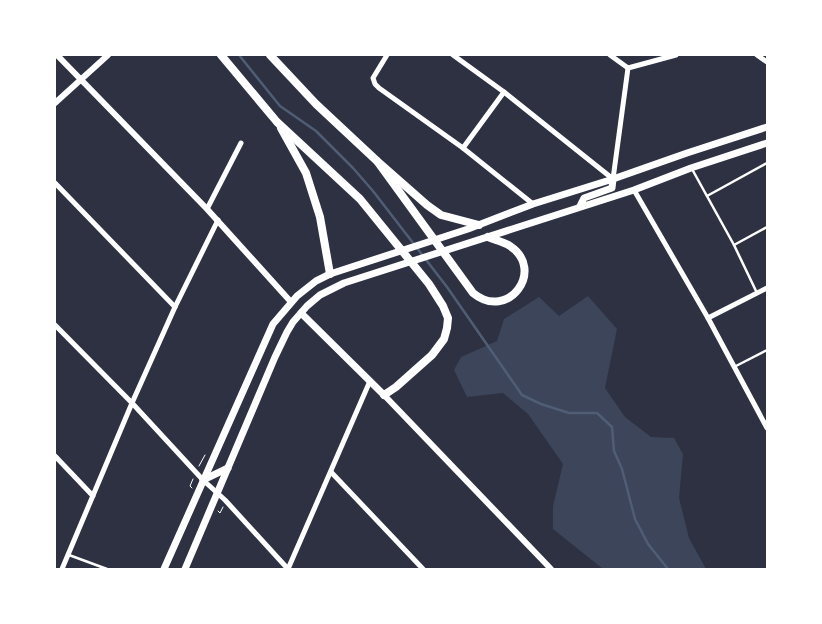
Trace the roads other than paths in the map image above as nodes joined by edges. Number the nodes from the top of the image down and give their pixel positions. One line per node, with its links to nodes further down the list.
1 (57, 55): 12 (street)
2 (108, 55): 12 (street)
3 (220, 55): 15 (main road)
4 (270, 55): 20 (main road)
5 (387, 55): 19 (street)
6 (610, 55): 11 (street)
7 (676, 55): 11 (street)
8 (757, 55): 10 (street)
9 (455, 56): 13 (street)
10 (767, 62)
11 (628, 68): 23 (street)
12 (80, 81): 14 (street); 29 (street)
13 (504, 92): 19 (street); 23 (street)
14 (55, 103)
15 (277, 122): 35 (main road); 46 (main road)
16 (767, 127): 23 (main road)
17 (241, 143): 29 (street)
18 (767, 143): 22 (main road)
19 (463, 148): 27 (street)
20 (377, 161): 31 (main road); 33 (main road)
21 (767, 163): 26 (lane)
22 (691, 168): 25 (main road); 26 (lane)
23 (613, 179): 27 (main road); 28 (main road)
24 (55, 183): 39 (street)
25 (634, 190): 28 (main road); 41 (street)
26 (707, 196): 34 (lane)
27 (533, 204): 31 (main road)
28 (580, 206): 33 (main road)
29 (207, 209): 30 (street)
30 (218, 220): 38 (street); 39 (street)
31 (479, 224): 35 (main road)
32 (767, 227): 34 (lane)
33 (488, 237): 40 (main road)
34 (734, 245): 37 (lane)
35 (330, 274): 38 (main road)
36 (767, 288): 37 (street)
37 (758, 293): 41 (street)
38 (291, 302): 52 (main road)
39 (174, 307): 47 (street)
40 (300, 313): 45 (main road); 50 (main road)
41 (708, 318): 44 (street)
42 (55, 325): 47 (street)
43 (767, 350): 44 (lane)
44 (734, 367): 48 (street)
45 (370, 381): 46 (main road); 51 (street)
46 (384, 395): 56 (street)
47 (132, 404): 52 (street); 54 (street)
48 (767, 428)
49 (55, 456): 54 (street)
50 (228, 468): 52 (main road); 53 (main road)
51 (331, 472): 61 (street); 62 (street)
52 (203, 480): 53 (street); 59 (main road)
53 (218, 493): 60 (main road); 61 (street)
54 (93, 496): 55 (street)
55 (68, 554): 57 (street); 58 (lane)
56 (548, 568)
57 (62, 569)
58 (107, 569)
59 (164, 569)
60 (185, 569)
61 (288, 569)
62 (423, 569)

